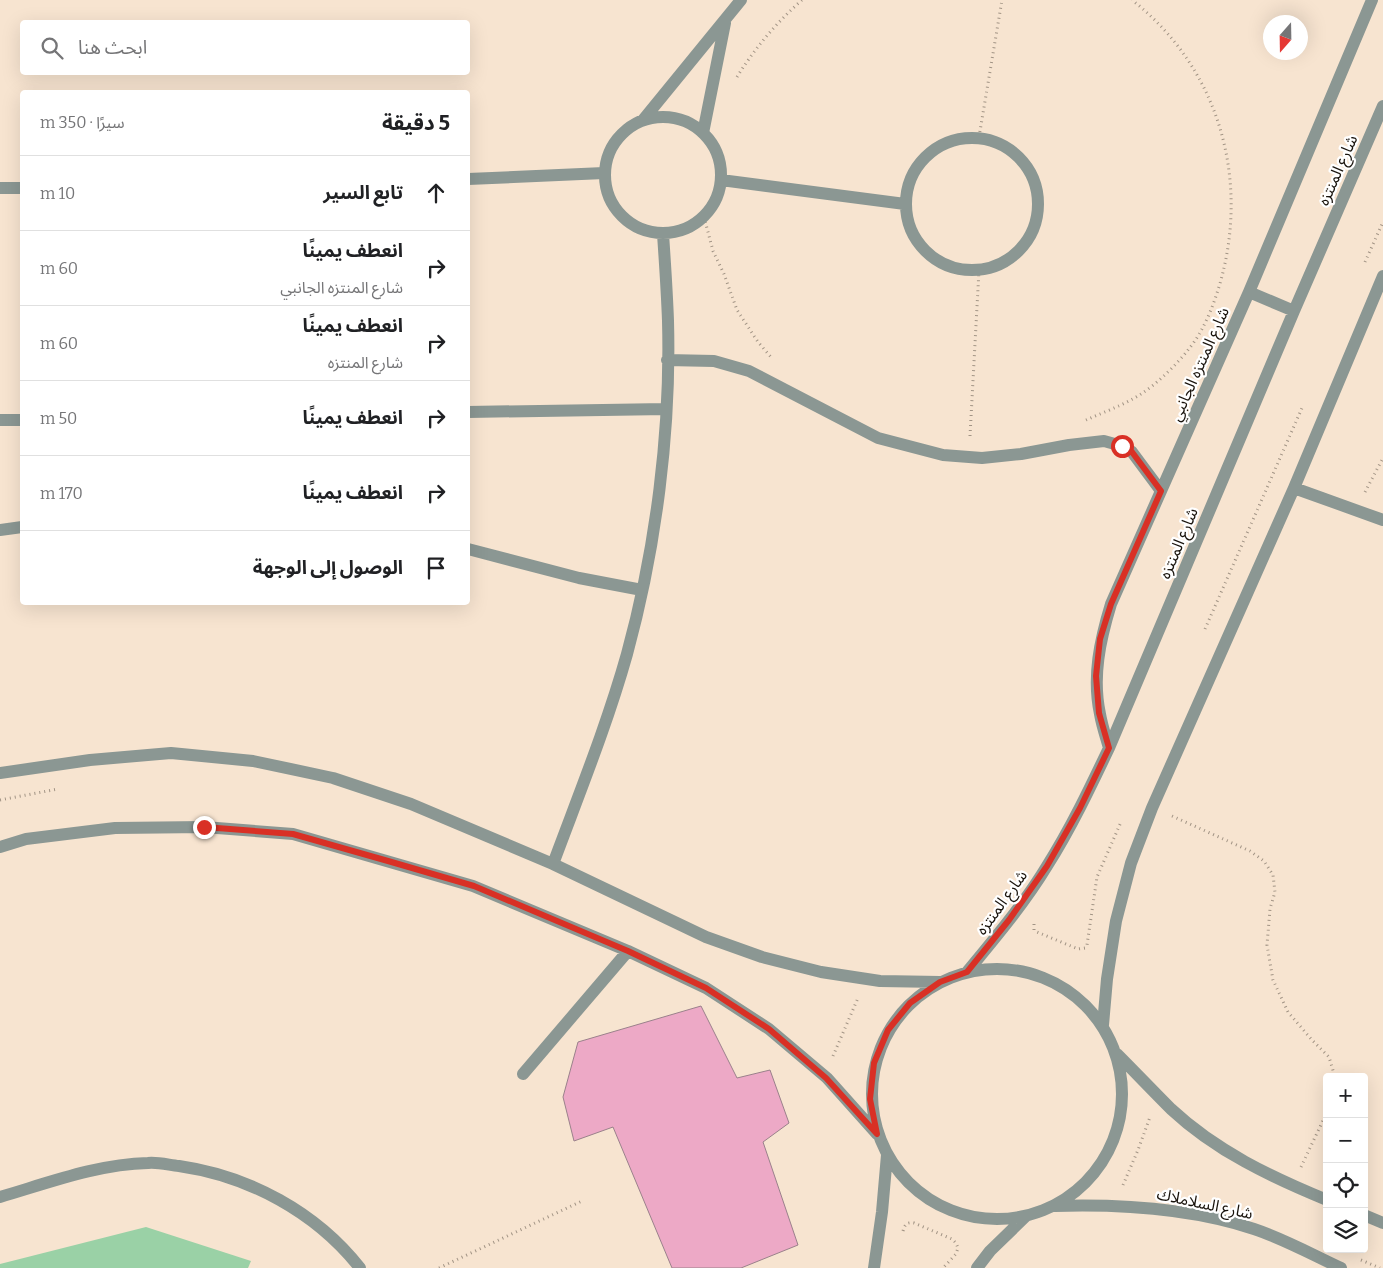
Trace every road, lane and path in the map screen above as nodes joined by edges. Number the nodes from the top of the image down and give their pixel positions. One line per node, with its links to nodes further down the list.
1 (741, 0): 6 (street)
2 (802, 0): 7 (path)
3 (1002, 0): 11 (path)
4 (1132, 0): 33 (path)
5 (1372, 0): 24 (street, شارع المنتزه الجانبي)
6 (725, 20): 9 (street); 10 (street)
7 (734, 85)
8 (1383, 106): 25 (street, شارع المنتزه)
9 (643, 120): 10 (street); 12 (street)
10 (703, 133): 14 (street)
11 (979, 137): 17 (street); 22 (street)
12 (604, 173): 13 (street); 20 (street)
13 (470, 179)
14 (721, 180): 17 (street); 18 (street)
15 (0, 188): 16 (street)
16 (20, 188)
17 (905, 204): 22 (street)
18 (704, 217): 20 (street); 27 (path)
19 (1383, 222): 21 (path)
20 (663, 234): 26 (street)
21 (1363, 267)
22 (980, 270): 36 (path)
23 (1383, 276): 38 (street)
24 (1249, 292): 25 (street); 39 (street, شارع المنتزه الجانبي)
25 (1294, 311): 47 (street, شارع المنتزه)
26 (667, 360): 29 (street); 39 (street)
27 (775, 361)
28 (1305, 401): 46 (path)
29 (666, 409): 30 (street); 45 (street)
30 (470, 412)
31 (0, 420): 32 (street)
32 (20, 420)
33 (1080, 423)
34 (961, 435): 36 (path)
35 (979, 435): 36 (path)
36 (970, 436)
37 (1383, 458): 40 (path)
38 (1294, 488): 40 (street); 49 (street)
39 (1161, 491): 47 (street, شارع المنتزه الجانبي)
40 (1355, 510): 41 (street)
41 (1383, 520)
42 (20, 527): 43 (street)
43 (0, 530)
44 (470, 550): 45 (street)
45 (642, 590): 52 (street)
46 (1203, 634)
47 (1109, 748): 55 (street, شارع المنتزه)
48 (0, 773): 52 (street)
49 (1152, 808): 57 (street); 59 (path)
50 (1125, 814): 53 (path)
51 (0, 847): 54 (street)
52 (553, 864): 56 (street)
53 (1034, 919)
54 (628, 951): 60 (street); 63 (street)
55 (967, 972): 56 (street); 57 (street)
56 (940, 982): 63 (street)
57 (1103, 1025): 58 (street)
58 (1117, 1054): 65 (street); 70 (street)
59 (1334, 1073)
60 (523, 1074)
61 (1154, 1115): 66 (path)
62 (1324, 1118): 65 (path)
63 (877, 1134): 64 (street)
64 (887, 1155): 71 (street); 77 (street)
65 (1293, 1186): 68 (street)
66 (1125, 1191)
67 (0, 1197): 75 (street)
68 (1323, 1198)
69 (582, 1201): 76 (path)
70 (1055, 1206): 71 (street); 80 (street, شارع السلاملاك)
71 (1026, 1216): 79 (street)
72 (1368, 1217): 73 (street)
73 (1383, 1223)
74 (901, 1240): 78 (path)
75 (360, 1268)
76 (439, 1268)
77 (874, 1268)
78 (943, 1268)
79 (977, 1268)
80 (1341, 1268)

